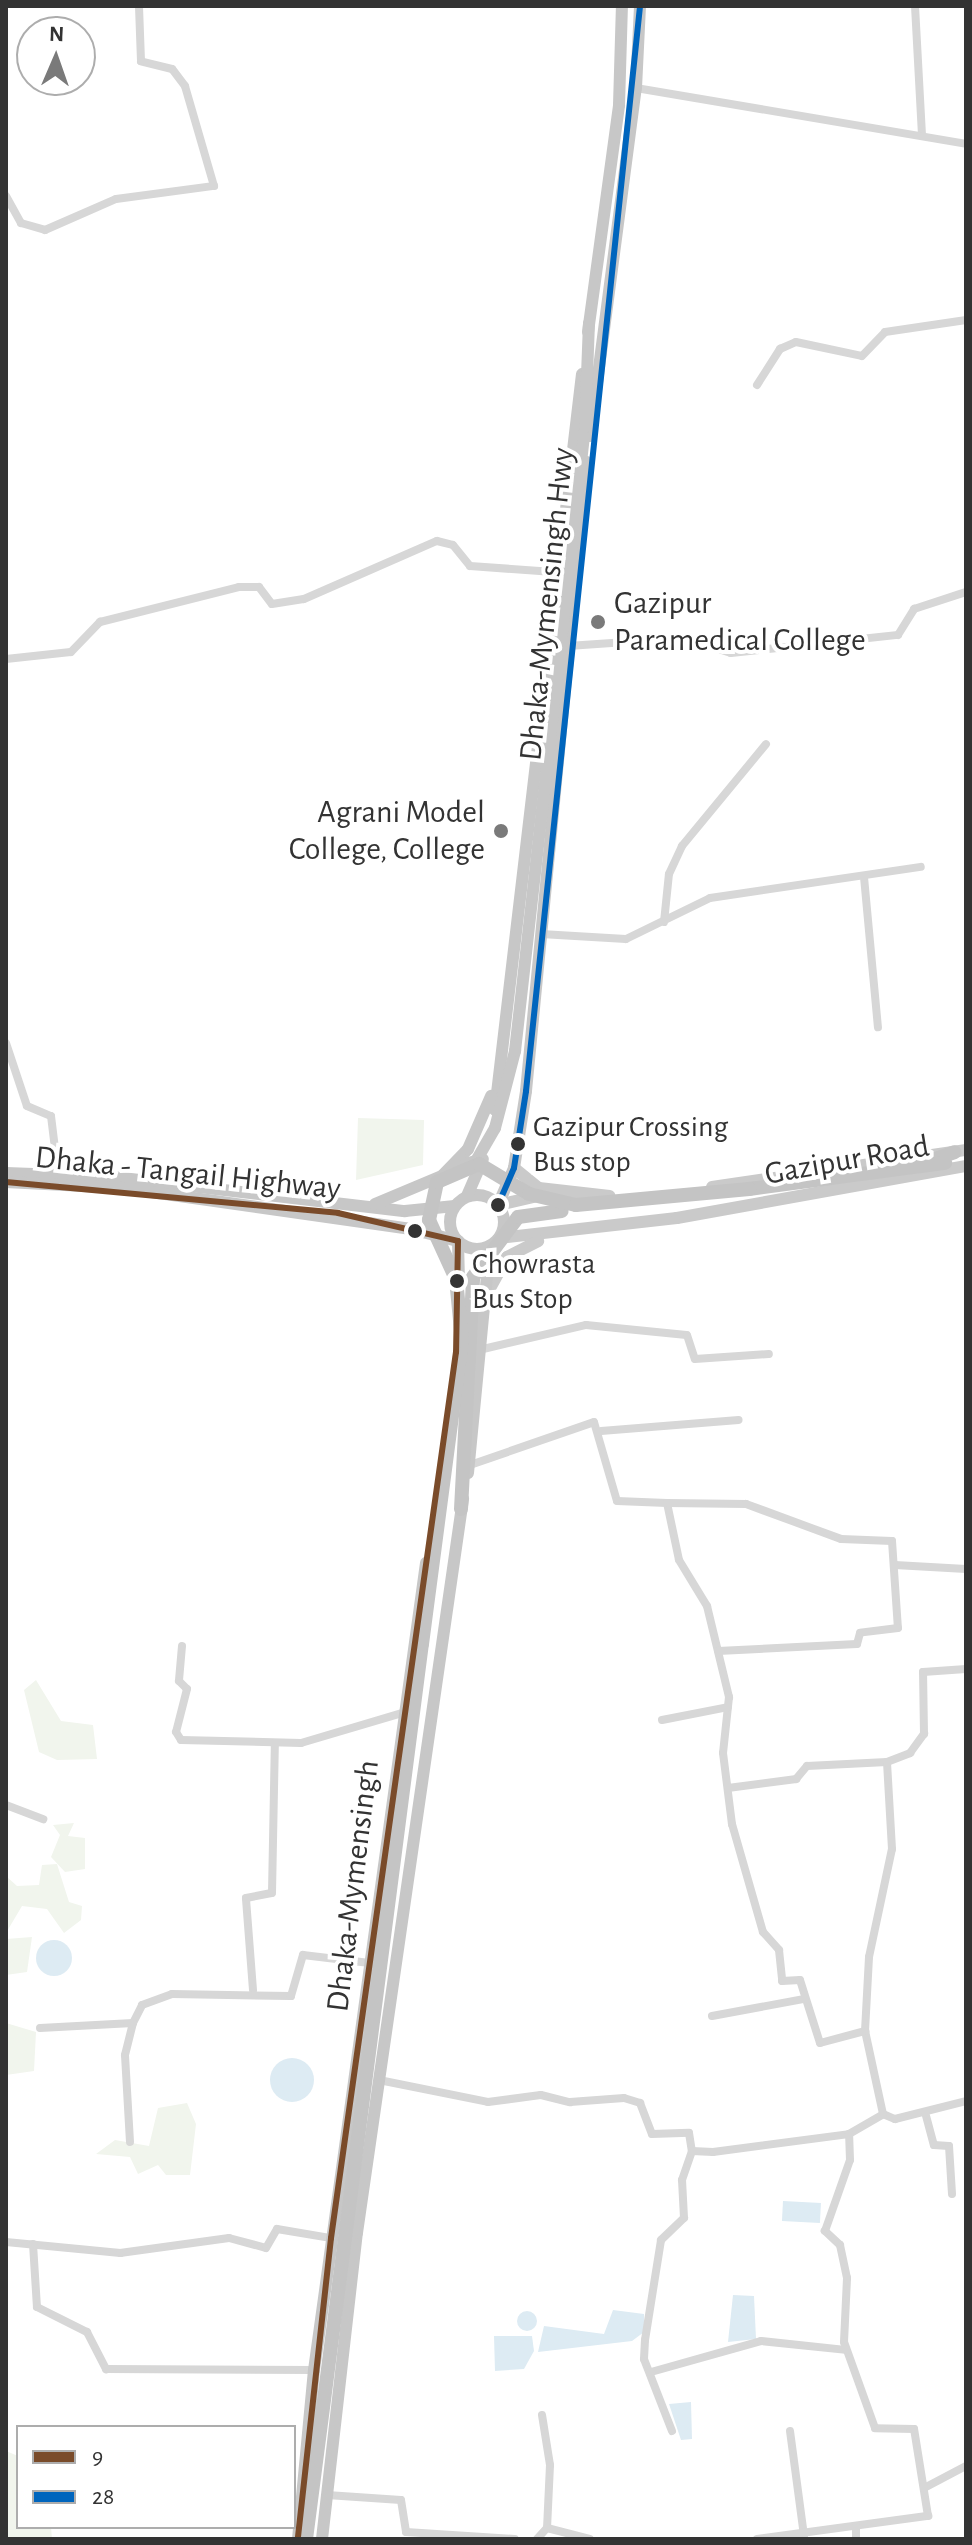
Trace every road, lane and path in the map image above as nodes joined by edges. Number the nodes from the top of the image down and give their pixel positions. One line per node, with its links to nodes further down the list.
1 (139, 6): 8 (street)
2 (622, 6): 10 (highway, Dhaka-Mymensingh Hwy)
3 (640, 6): 5 (highway, Dhaka-Mymensingh Hwy)
4 (915, 6): 6 (street)
5 (636, 88): 6 (street); 14 (highway, Dhaka-Mymensingh Hwy)
6 (922, 134): 7 (street)
7 (966, 144)
8 (6, 196)
9 (966, 320): 11 (street)
10 (589, 323): 12 (highway, Dhaka-Mymensingh Hwy); 25 (highway, bridge)
11 (757, 385)
12 (554, 572): 15 (street); 23 (highway, Dhaka-Mymensingh Hwy)
13 (966, 592): 14 (street)
14 (568, 646): 20 (highway, Dhaka-Mymensingh Hwy)
15 (6, 659)
16 (766, 744): 19 (street)
17 (921, 867): 18 (street)
18 (864, 877): 19 (street); 21 (street)
19 (664, 922): 20 (street)
20 (541, 934): 27 (highway, Dhaka-Mymensingh Hwy)
21 (878, 1027)
22 (6, 1043): 29 (street)
23 (501, 1070): 33 (highway, Dhaka-Mymensingh Hwy); 35 (highway)
24 (953, 1157): 31 (highway); 32 (main road, Gazipur Road)
25 (462, 1165): 31 (highway, bridge); 52 (highway, bridge)
26 (966, 1166): 37 (main road, Gazipur Road)
27 (514, 1168): 32 (main road, Gazipur Road); 34 (highway, Dhaka-Mymensingh Hwy)
28 (6, 1173): 29 (highway, Dhaka - Tangail Highway)
29 (58, 1173): 35 (highway, Dhaka - Tangail Highway)
30 (6, 1182): 38 (highway, Dhaka - Tangail Highway)
31 (749, 1192): 47 (highway, bridge)
32 (563, 1193): 34 (main road)
33 (467, 1196): 34 (highway); 36 (highway)
34 (498, 1205): 39 (highway, Dhaka-Mymensingh)
35 (368, 1206): 36 (highway, Dhaka - Tangail Highway)
36 (455, 1206): 38 (highway, Dhaka-Mymensingh)
37 (544, 1238): 39 (main road, Gazipur Road); 40 (main road)
38 (458, 1241): 39 (highway); 54 (highway, Dhaka-Mymensingh)
39 (494, 1242): 40 (highway, Dhaka-Mymensingh)
40 (486, 1306): 41 (highway, Dhaka-Mymensingh)
41 (483, 1349): 42 (street); 45 (highway, Dhaka-Mymensingh)
42 (769, 1354)
43 (739, 1420): 44 (street)
44 (601, 1431): 45 (street); 46 (street)
45 (470, 1465): 47 (highway, Dhaka-Mymensingh)
46 (667, 1503): 48 (street); 51 (street)
47 (461, 1509): 70 (highway, Dhaka-Mymensingh)
48 (895, 1565): 49 (street); 51 (street)
49 (966, 1569)
50 (182, 1646): 58 (street)
51 (718, 1651): 55 (street)
52 (420, 1660): 54 (highway); 94 (highway)
53 (966, 1669): 59 (street)
54 (408, 1687): 56 (highway, Dhaka-Mymensingh)
55 (728, 1707): 57 (street); 60 (street)
56 (402, 1713): 58 (street); 63 (highway, Dhaka-Mymensingh)
57 (662, 1720)
58 (275, 1743): 64 (street)
59 (887, 1762): 60 (street); 69 (street)
60 (728, 1788): 65 (street)
61 (6, 1805): 62 (street)
62 (43, 1819)
63 (370, 1963): 64 (street); 78 (highway, Dhaka-Mymensingh)
64 (253, 1990): 67 (street)
65 (804, 1999): 66 (street); 69 (street)
66 (712, 2016)
67 (133, 2023): 68 (street); 75 (street)
68 (40, 2028)
69 (865, 2031): 73 (street)
70 (379, 2080): 76 (street); 89 (highway, Dhaka-Mymensingh)
71 (966, 2101): 72 (street)
72 (925, 2112): 73 (street); 77 (street)
73 (883, 2114): 74 (street)
74 (849, 2134): 76 (street); 81 (street)
75 (130, 2142)
76 (692, 2151): 83 (street)
77 (952, 2194)
78 (331, 2238): 80 (street); 82 (highway, Dhaka-Mymensingh)
79 (6, 2242): 80 (street)
80 (33, 2244): 82 (street)
81 (846, 2350): 83 (street); 88 (street)
82 (314, 2370): 93 (highway, Dhaka-Mymensingh)
83 (651, 2372): 85 (street)
84 (542, 2415): 91 (street)
85 (672, 2431)
86 (790, 2431): 92 (street)
87 (966, 2466): 88 (street)
88 (926, 2487): 90 (street)
89 (327, 2495): 95 (highway, Dhaka-Mymensingh); 96 (street)
90 (856, 2526): 92 (street); 100 (street)
91 (547, 2528): 97 (street); 98 (street)
92 (804, 2536): 99 (street)
93 (298, 2539)
94 (306, 2539)
95 (322, 2539)
96 (515, 2539)
97 (537, 2539)
98 (590, 2539)
99 (757, 2539)
100 (856, 2539)

